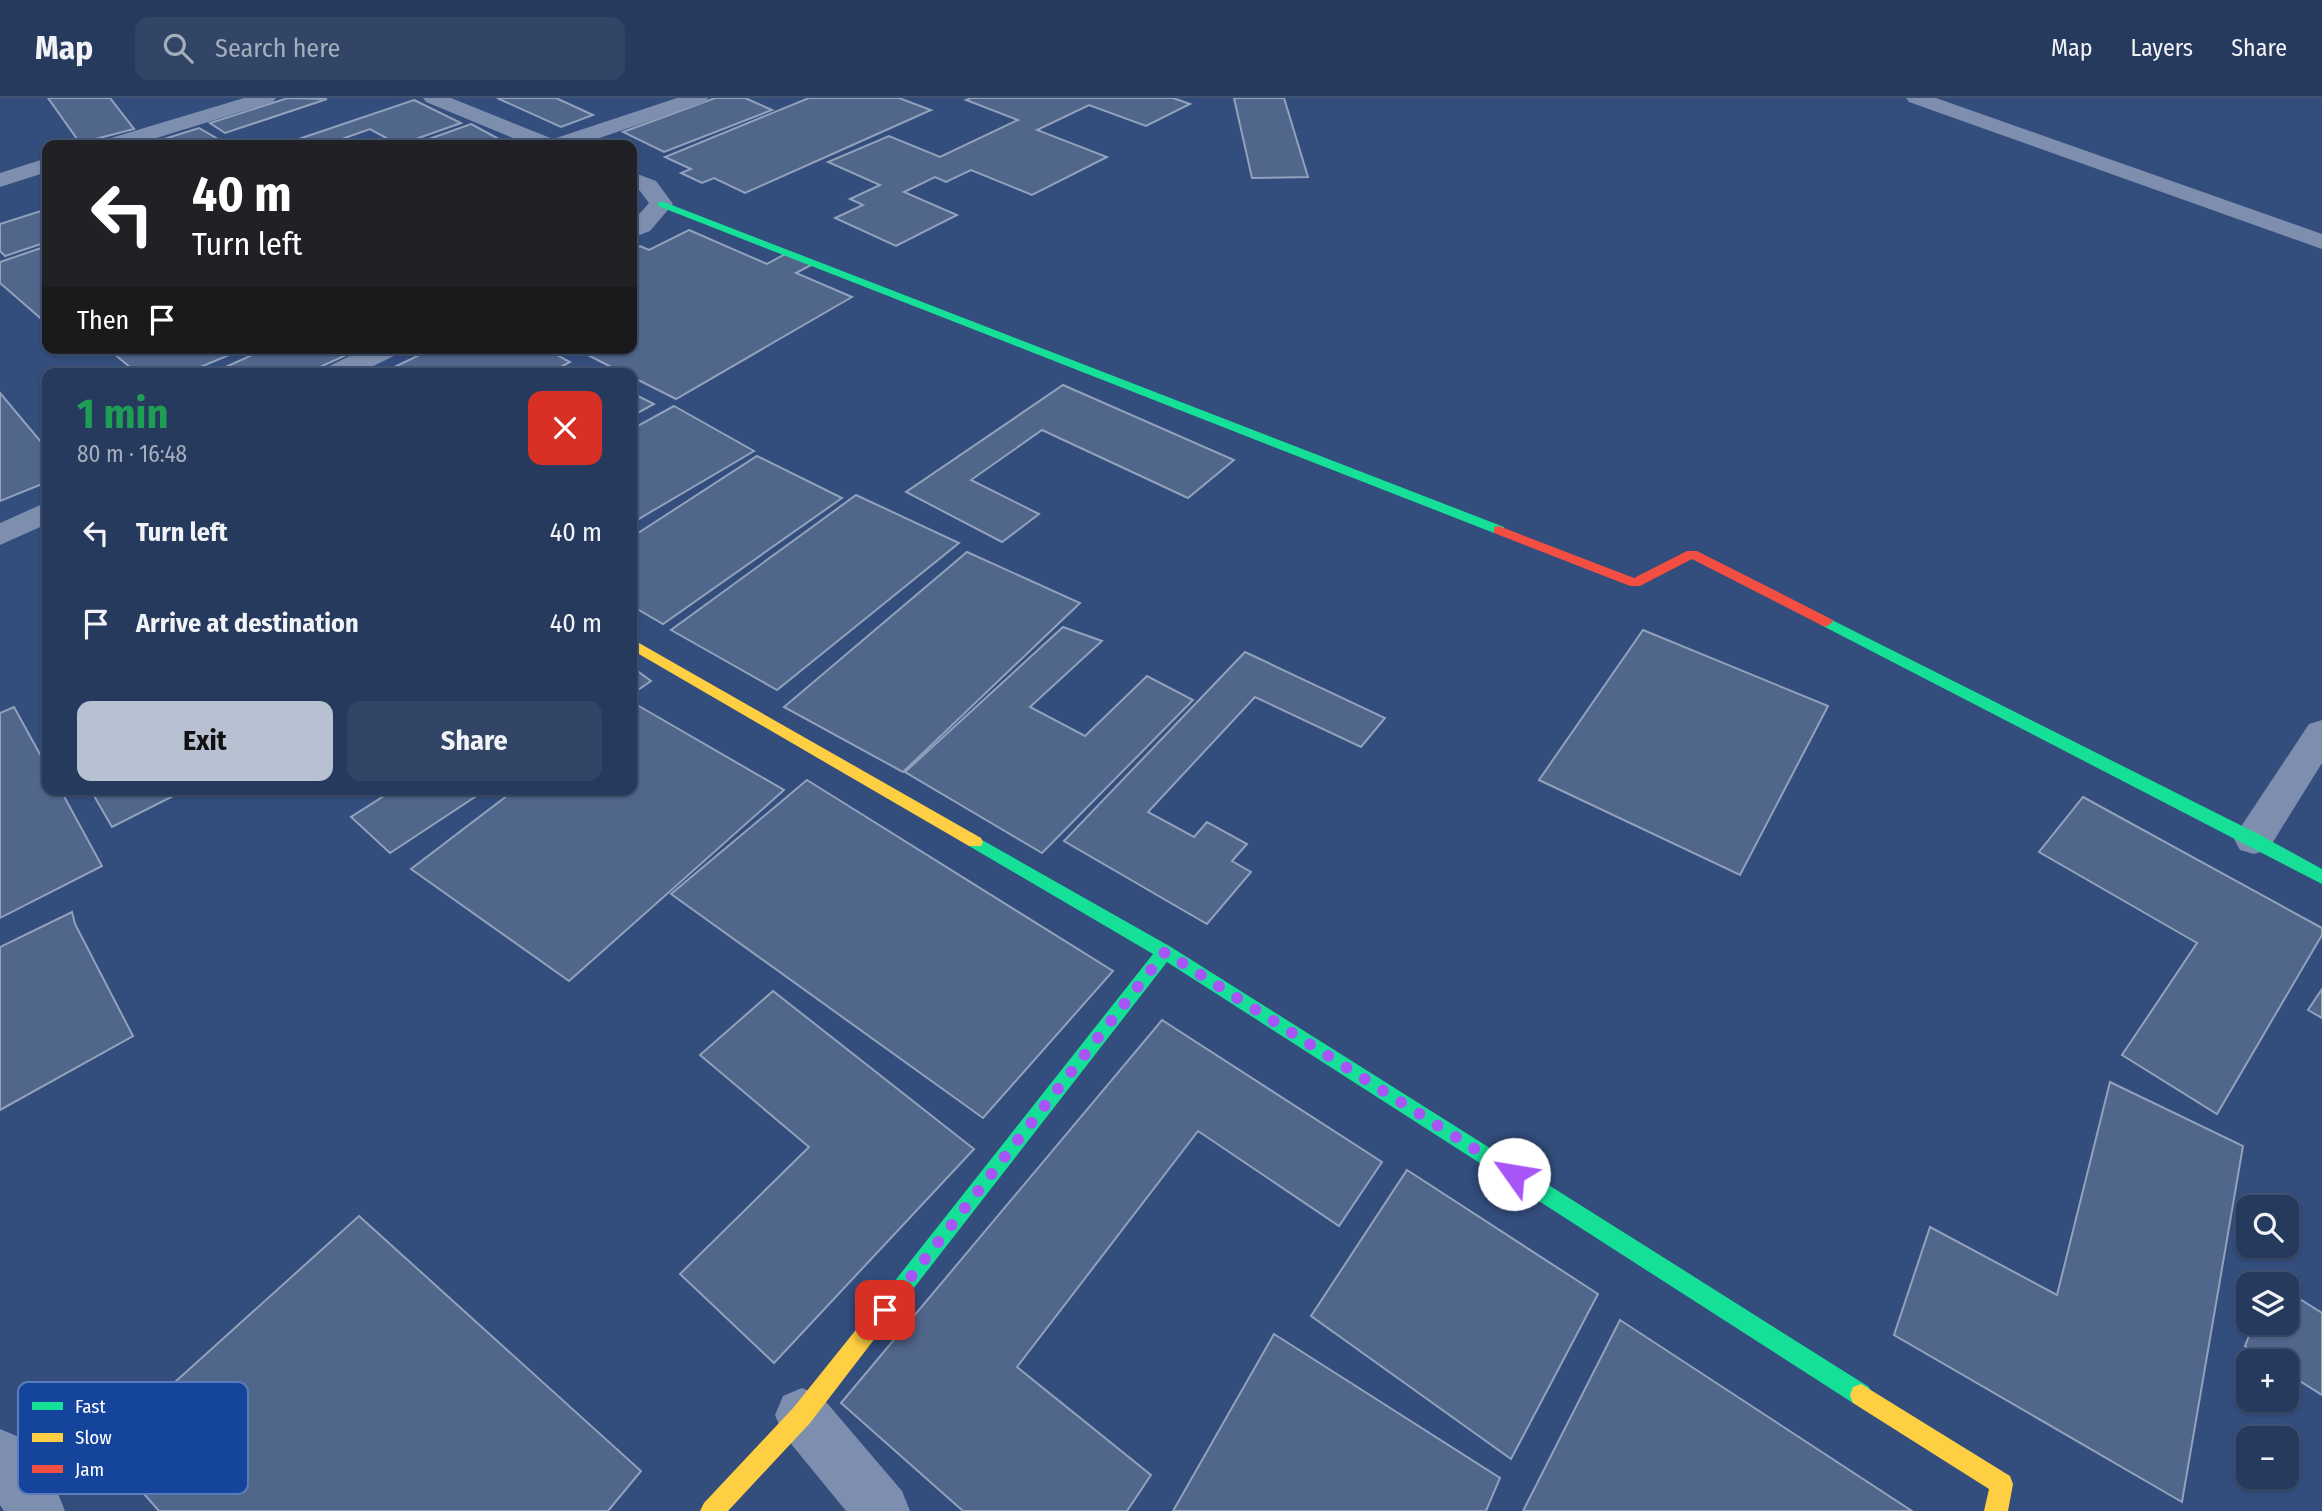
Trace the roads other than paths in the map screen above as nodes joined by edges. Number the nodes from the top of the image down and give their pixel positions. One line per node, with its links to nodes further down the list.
1 (266, 98): 5 (street)
2 (433, 98): 6 (street)
3 (698, 98): 7 (street)
4 (1916, 98): 13 (street)
5 (129, 140)
6 (536, 140)
7 (573, 140)
8 (42, 167): 9 (street)
9 (0, 180)
10 (637, 181): 11 (street)
11 (661, 204): 12 (street); 20 (street)
12 (637, 228)
13 (2322, 242)
14 (376, 354): 15 (street)
15 (347, 368)
16 (42, 514): 17 (street)
17 (0, 535)
18 (637, 647): 22 (street)
19 (2322, 733): 20 (street)
20 (2254, 839): 21 (street)
21 (2322, 877)
22 (1165, 952): 23 (street); 30 (street)
23 (802, 1415): 28 (street); 29 (street)
24 (0, 1456): 25 (street)
25 (18, 1483)
26 (26, 1494): 27 (street)
27 (37, 1511)
28 (712, 1511)
29 (882, 1511)
30 (1996, 1511)

